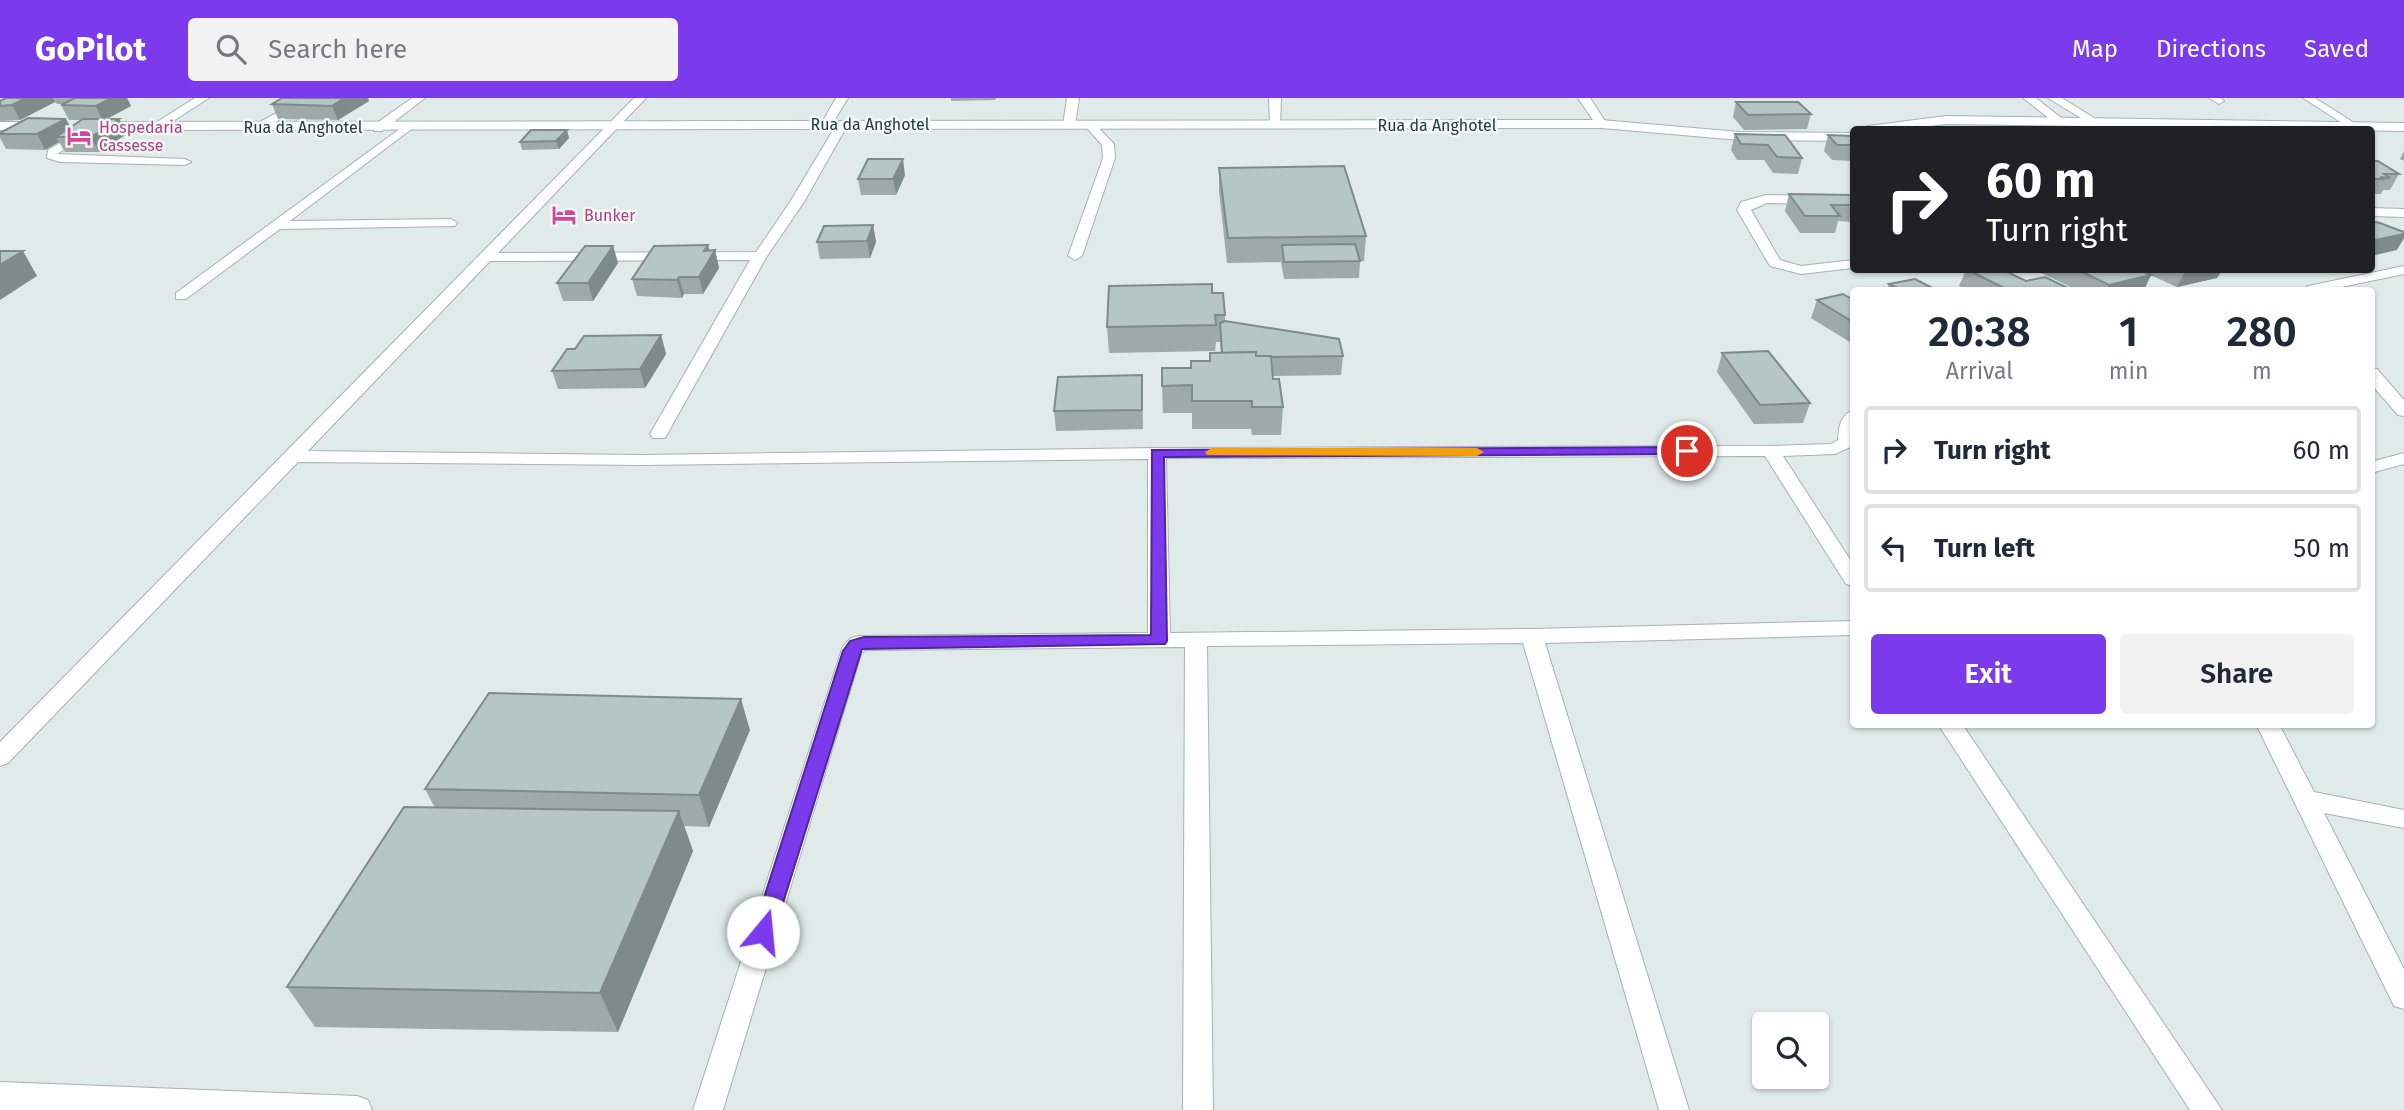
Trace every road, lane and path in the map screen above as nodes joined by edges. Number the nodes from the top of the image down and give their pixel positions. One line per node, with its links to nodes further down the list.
1 (203, 98): 27 (street)
2 (314, 98): 28 (street)
3 (419, 98): 31 (street)
4 (640, 98): 16 (street)
5 (842, 98): 14 (street)
6 (1073, 98): 17 (street)
7 (1275, 98): 19 (street)
8 (1584, 98): 15 (street)
9 (2029, 98): 12 (street)
10 (2054, 98): 13 (street)
11 (2308, 98): 25 (lane)
12 (2059, 121): 13 (street); 24 (street)
13 (2093, 121): 25 (street)
14 (834, 124): 16 (street, Rua da Anghotel); 17 (street, Rua da Anghotel); 41 (street)
15 (1601, 124): 19 (street, Rua da Anghotel); 33 (street, Rua da Anghotel)
16 (613, 125): 29 (street, Rua da Anghotel); 43 (street)
17 (1069, 125): 18 (street, Rua da Anghotel)
18 (1090, 125): 19 (street, Rua da Anghotel); 42 (lane)
19 (1276, 125)
20 (0, 126): 21 (street)
21 (54, 126)
22 (67, 126): 23 (street, Rua da Anghotel)
23 (94, 126): 27 (street, Rua da Anghotel); 35 (lane)
24 (1899, 126)
25 (2354, 126)
26 (2375, 126): 30 (street)
27 (155, 127): 28 (street, Rua da Anghotel)
28 (256, 127): 31 (street, Rua da Anghotel)
29 (409, 127): 31 (street, Rua da Anghotel); 40 (lane)
30 (2404, 127)
31 (378, 128)
32 (1850, 131): 33 (street, Rua da Anghotel)
33 (1740, 136): 34 (street, Rua da Anghotel)
34 (1850, 137)
35 (185, 162)
36 (1850, 201): 44 (street)
37 (2375, 212): 38 (street)
38 (2404, 212)
39 (451, 223): 40 (lane)
40 (277, 225): 47 (lane)
41 (760, 256): 43 (street); 51 (street)
42 (1075, 256)
43 (484, 257): 54 (street)
44 (1850, 264)
45 (2404, 270): 46 (street)
46 (2322, 287)
47 (181, 296)
48 (2375, 378): 49 (street)
49 (2404, 411)
50 (1850, 421): 52 (street)
51 (659, 434)
52 (1771, 451): 53 (street); 57 (street)
53 (1157, 453): 54 (street); 60 (street)
54 (293, 456): 64 (street)
55 (2404, 458): 56 (street)
56 (2375, 467)
57 (1850, 575)
58 (1850, 628): 59 (street)
59 (1532, 636): 61 (street); 72 (street)
60 (1159, 641): 61 (street); 70 (street)
61 (1196, 641): 71 (street)
62 (1952, 728): 73 (street)
63 (2269, 728): 65 (street)
64 (0, 757)
65 (2305, 800): 66 (street); 67 (street)
66 (2404, 819)
67 (2404, 997)
68 (0, 1096): 69 (street)
69 (358, 1110)
70 (708, 1110)
71 (1198, 1110)
72 (1674, 1110)
73 (2207, 1110)

